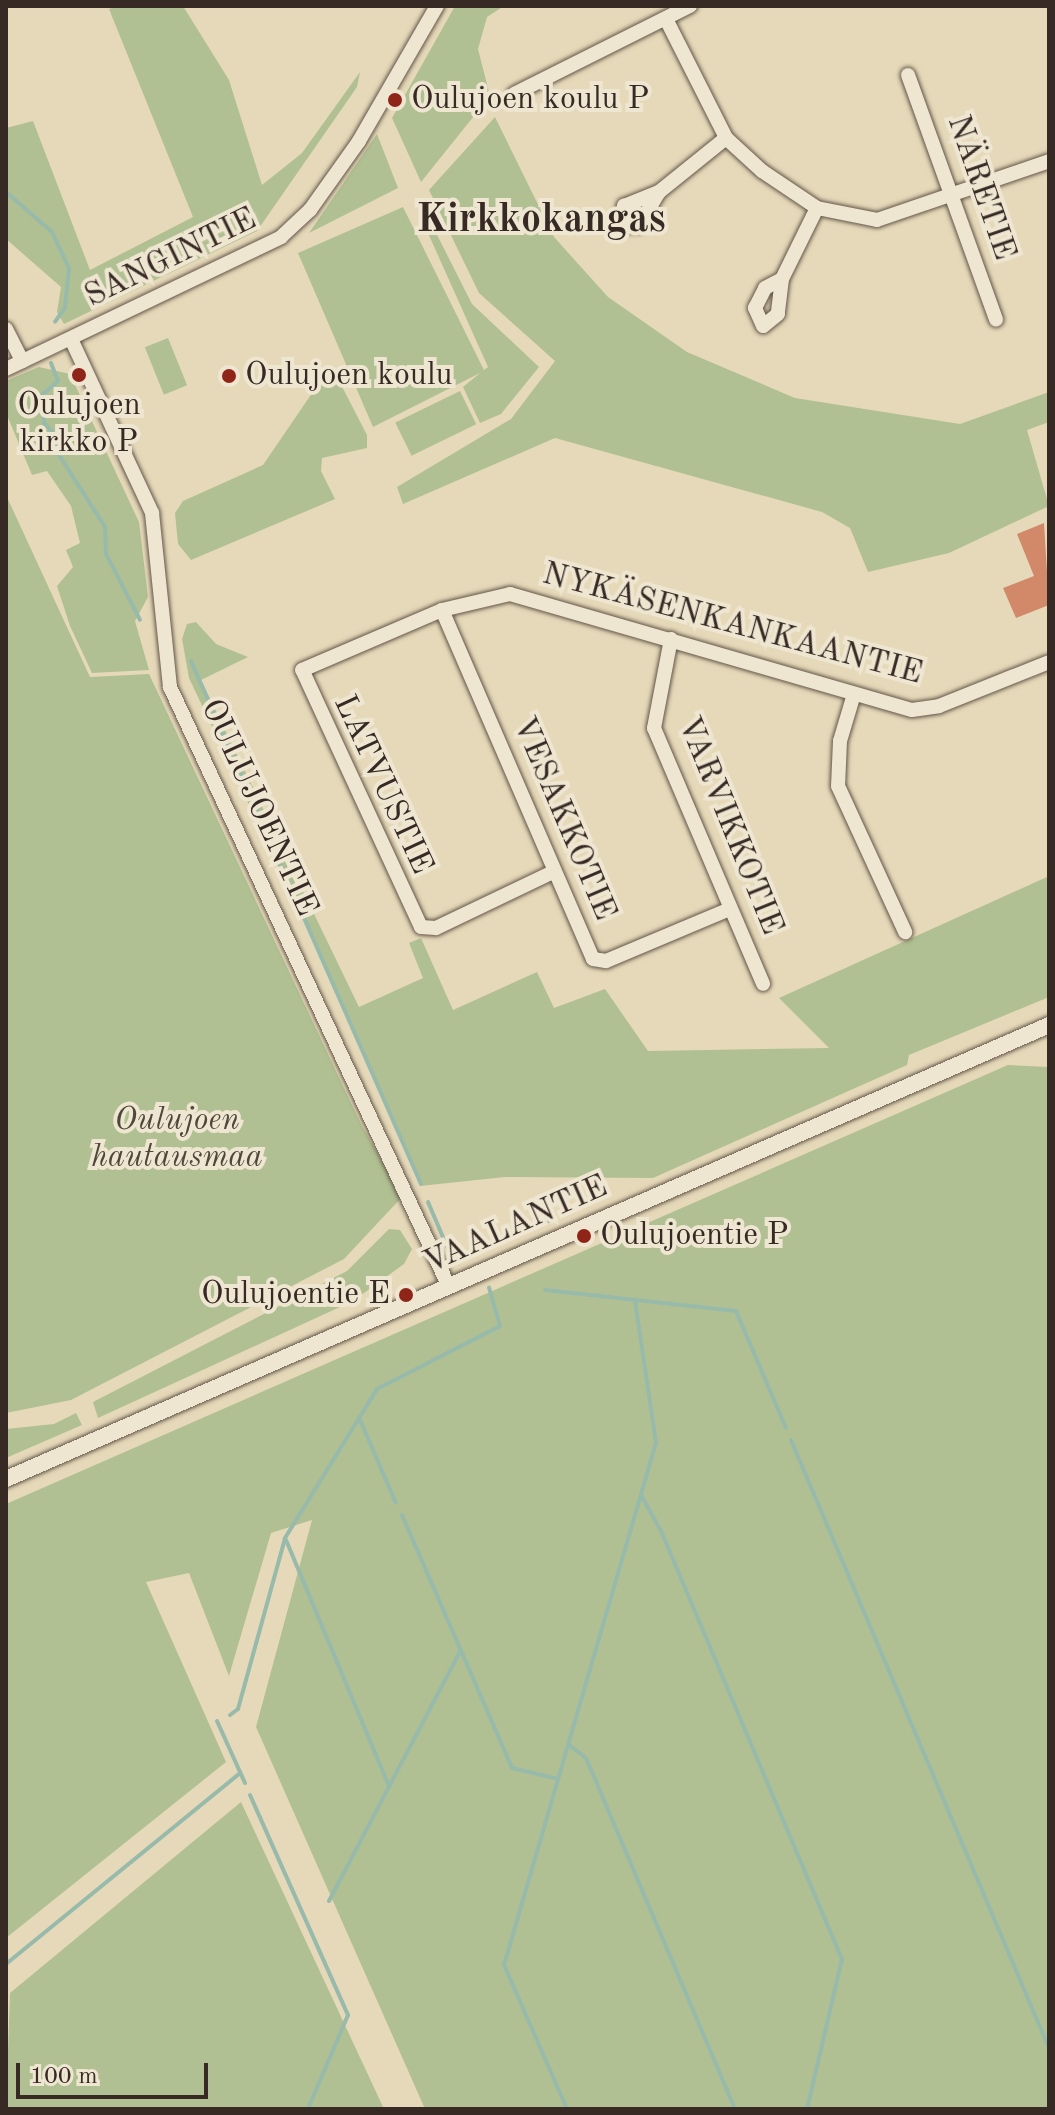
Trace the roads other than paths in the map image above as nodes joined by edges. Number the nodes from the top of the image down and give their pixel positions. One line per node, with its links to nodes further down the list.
1 (437, 6): 14 (street, SANGINTIE)
2 (690, 6): 3 (street)
3 (666, 19): 5 (street); 6 (street)
4 (908, 75): 9 (street, NÄRETIE)
5 (514, 94)
6 (726, 138): 8 (street); 10 (street)
7 (1049, 161): 9 (street)
8 (659, 192)
9 (953, 195): 10 (street); 12 (street, NÄRETIE)
10 (817, 208): 11 (street)
11 (782, 279)
12 (996, 320)
13 (6, 329): 15 (street)
14 (71, 339): 15 (street, SANGINTIE); 26 (street, OULUJOENTIE)
15 (22, 361): 16 (street, SANGINTIE)
16 (6, 369)
17 (442, 610): 18 (street, NYKÄSENKANKAANTIE); 21 (street, VESAKKOTIE); 21 (street, LATVUSTIE)
18 (671, 639): 20 (street, NYKÄSENKANKAANTIE); 22 (street, VARVIKKOTIE)
19 (1049, 662): 20 (street, NYKÄSENKANKAANTIE)
20 (854, 694): 23 (street)
21 (553, 872): 22 (street, VESAKKOTIE)
22 (730, 909): 24 (street, VARVIKKOTIE)
23 (905, 932)
24 (763, 984)
25 (1049, 1025): 26 (street, VAALANTIE)
26 (449, 1287): 27 (street, VAALANTIE)
27 (6, 1479)

